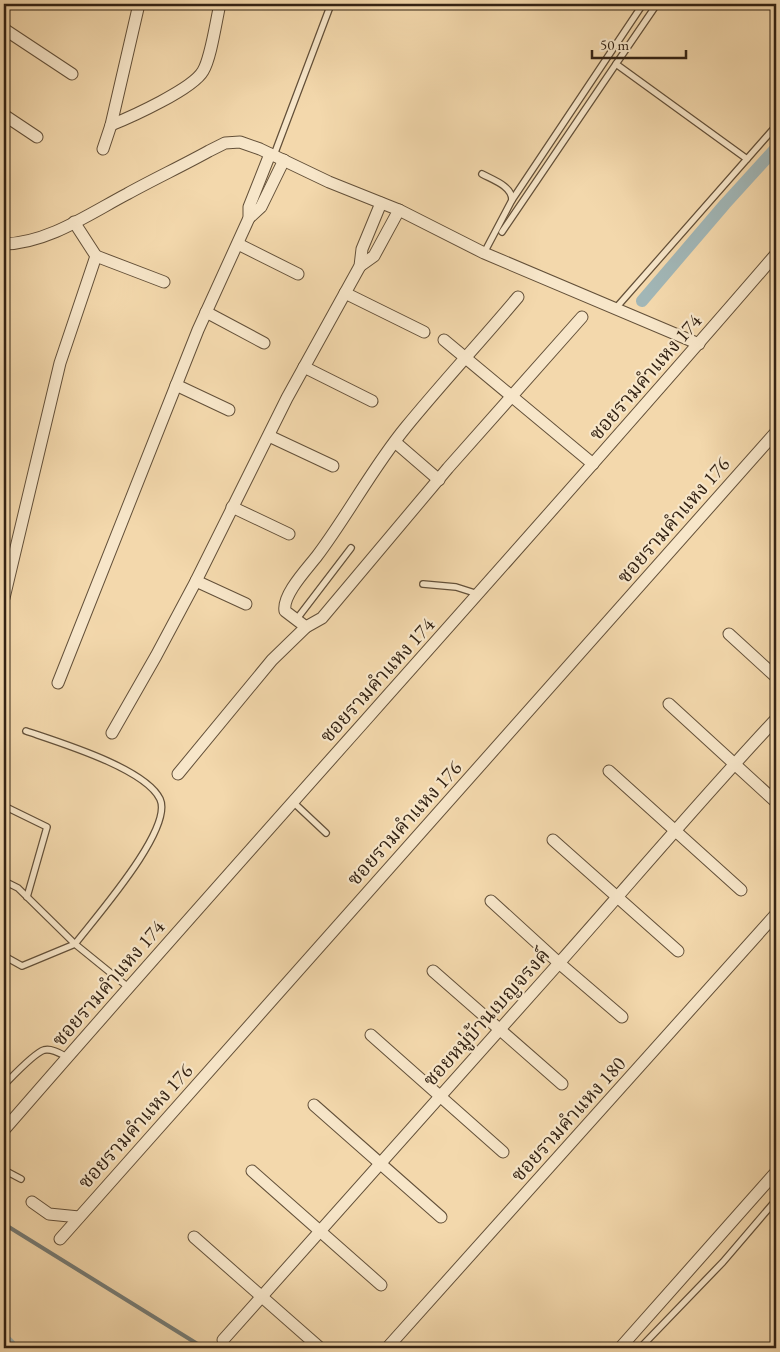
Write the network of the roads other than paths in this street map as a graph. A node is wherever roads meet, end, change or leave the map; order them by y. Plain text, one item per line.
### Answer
1 (139, 4) edge
2 (220, 4) edge
3 (331, 4) edge
4 (643, 4) edge
5 (657, 4) edge
6 (4, 29) edge
7 (616, 64) junction
8 (72, 74) dead end
9 (4, 115) edge
10 (111, 125) junction
11 (776, 126) edge
12 (37, 138) dead end
13 (103, 149) dead end
14 (276, 156) junction
15 (747, 159) junction
16 (482, 174) dead end
17 (512, 200) junction
18 (381, 203) junction
19 (399, 210) junction
20 (74, 222) junction
21 (502, 232) dead end
22 (4, 244) edge
23 (238, 244) junction
24 (484, 253) junction
25 (776, 254) edge
26 (96, 256) junction
27 (360, 266) junction
28 (298, 274) dead end
29 (164, 282) dead end
30 (345, 293) junction
31 (518, 297) dead end
32 (615, 308) junction
33 (206, 312) junction
34 (582, 317) dead end
35 (424, 332) dead end
36 (444, 340) dead end
37 (264, 343) dead end
38 (699, 344) junction
39 (467, 358) junction
40 (304, 367) junction
41 (176, 385) junction
42 (512, 396) junction
43 (372, 401) dead end
44 (229, 410) dead end
45 (776, 432) edge
46 (269, 436) junction
47 (395, 442) junction
48 (593, 464) junction
49 (333, 466) dead end
50 (439, 480) junction
51 (232, 507) junction
52 (289, 534) dead end
53 (351, 548) dead end
54 (196, 581) junction
55 (423, 584) dead end
56 (479, 594) junction
57 (4, 598) edge
58 (246, 604) dead end
59 (296, 620) junction
60 (306, 627) junction
61 (728, 634) dead end
62 (776, 676) edge
63 (58, 683) dead end
64 (669, 704) dead end
65 (776, 719) edge
66 (26, 731) dead end
67 (112, 733) dead end
68 (734, 764) junction
69 (609, 771) dead end
70 (178, 774) dead end
71 (293, 802) junction
72 (776, 802) edge
73 (4, 806) edge
74 (676, 831) junction
75 (326, 833) dead end
76 (553, 840) dead end
77 (4, 880) edge
78 (741, 890) dead end
79 (28, 897) junction
80 (617, 897) junction
81 (491, 901) dead end
82 (776, 914) edge
83 (75, 944) junction
84 (678, 951) dead end
85 (4, 956) edge
86 (559, 963) junction
87 (433, 971) dead end
88 (128, 987) junction
89 (622, 1017) dead end
90 (499, 1029) junction
91 (371, 1035) dead end
92 (67, 1057) junction
93 (562, 1084) dead end
94 (4, 1085) edge
95 (440, 1096) junction
96 (314, 1105) dead end
97 (4, 1130) edge
98 (503, 1152) dead end
99 (380, 1162) junction
100 (4, 1170) edge
101 (252, 1171) dead end
102 (776, 1172) edge
103 (21, 1179) dead end
104 (776, 1200) edge
105 (32, 1202) dead end
106 (441, 1216) dead end
107 (79, 1217) junction
108 (319, 1230) junction
109 (194, 1237) dead end
110 (60, 1239) dead end
111 (381, 1285) dead end
112 (262, 1296) junction
113 (224, 1340) dead end
114 (320, 1348) edge
115 (387, 1348) edge
116 (620, 1348) edge
117 (640, 1348) edge

1 - 10 street
2 - 10 street
3 - 14 lane
4 - 17 lane
5 - 7 lane
6 - 8 street
7 - 15 lane
7 - 21 lane
9 - 12 street
10 - 13 street
11 - 15 lane
14 - 18 street
14 - 20 street
14 - 23 street
15 - 32 lane
16 - 17 lane
17 - 24 lane
18 - 19 street
18 - 27 street
19 - 24 street
19 - 27 street
20 - 22 street
20 - 26 street
23 - 28 street
23 - 33 street
24 - 32 street
25 - 38 street, ซอยรามคำแหง 174
26 - 29 street
26 - 57 street
27 - 30 street
30 - 35 street
30 - 40 street
31 - 39 street
32 - 38 street
33 - 37 street
33 - 41 street
34 - 42 street
36 - 39 street
38 - 48 street, ซอยรามคำแหง 174
39 - 42 street
39 - 47 street
40 - 43 street
40 - 46 street
41 - 44 street
41 - 63 street
42 - 48 street
42 - 50 street
45 - 107 street, ซอยรามคำแหง 176
46 - 49 street
46 - 51 street
47 - 50 street
47 - 59 street
48 - 56 street, ซอยรามคำแหง 174
50 - 60 street
51 - 52 street
51 - 54 street
53 - 59 lane
54 - 58 street
54 - 67 street
55 - 56 lane
56 - 71 street, ซอยรามคำแหง 174
59 - 60 street
60 - 70 street
61 - 62 street
64 - 68 street
65 - 68 street, ซอยหมู่บ้านเบญจรงค์
66 - 83 lane
68 - 72 street
68 - 74 street, ซอยหมู่บ้านเบญจรงค์
69 - 74 street
71 - 75 lane
71 - 88 street, ซอยรามคำแหง 174
73 - 79 lane
74 - 78 street
74 - 80 street, ซอยหมู่บ้านเบญจรงค์
76 - 80 street
77 - 79 lane
79 - 83 lane
80 - 84 street
80 - 86 street, ซอยหมู่บ้านเบญจรงค์
81 - 86 street
82 - 115 street, ซอยรามคำแหง 180
83 - 85 lane
83 - 88 lane
86 - 89 street
86 - 90 street, ซอยหมู่บ้านเบญจรงค์
87 - 90 street
88 - 92 street, ซอยรามคำแหง 174
90 - 93 street
90 - 95 street, ซอยหมู่บ้านเบญจรงค์
91 - 95 street
92 - 94 lane
92 - 97 street, ซอยรามคำแหง 174
95 - 98 street
95 - 99 street, ซอยหมู่บ้านเบญจรงค์
96 - 99 street
99 - 106 street
99 - 108 street, ซอยหมู่บ้านเบญจรงค์
100 - 103 lane
101 - 108 street
102 - 116 street
104 - 117 lane
105 - 107 street
107 - 110 street, ซอยรามคำแหง 176
108 - 111 street
108 - 112 street, ซอยหมู่บ้านเบญจรงค์
109 - 112 street
112 - 113 street, ซอยหมู่บ้านเบญจรงค์
112 - 114 street

